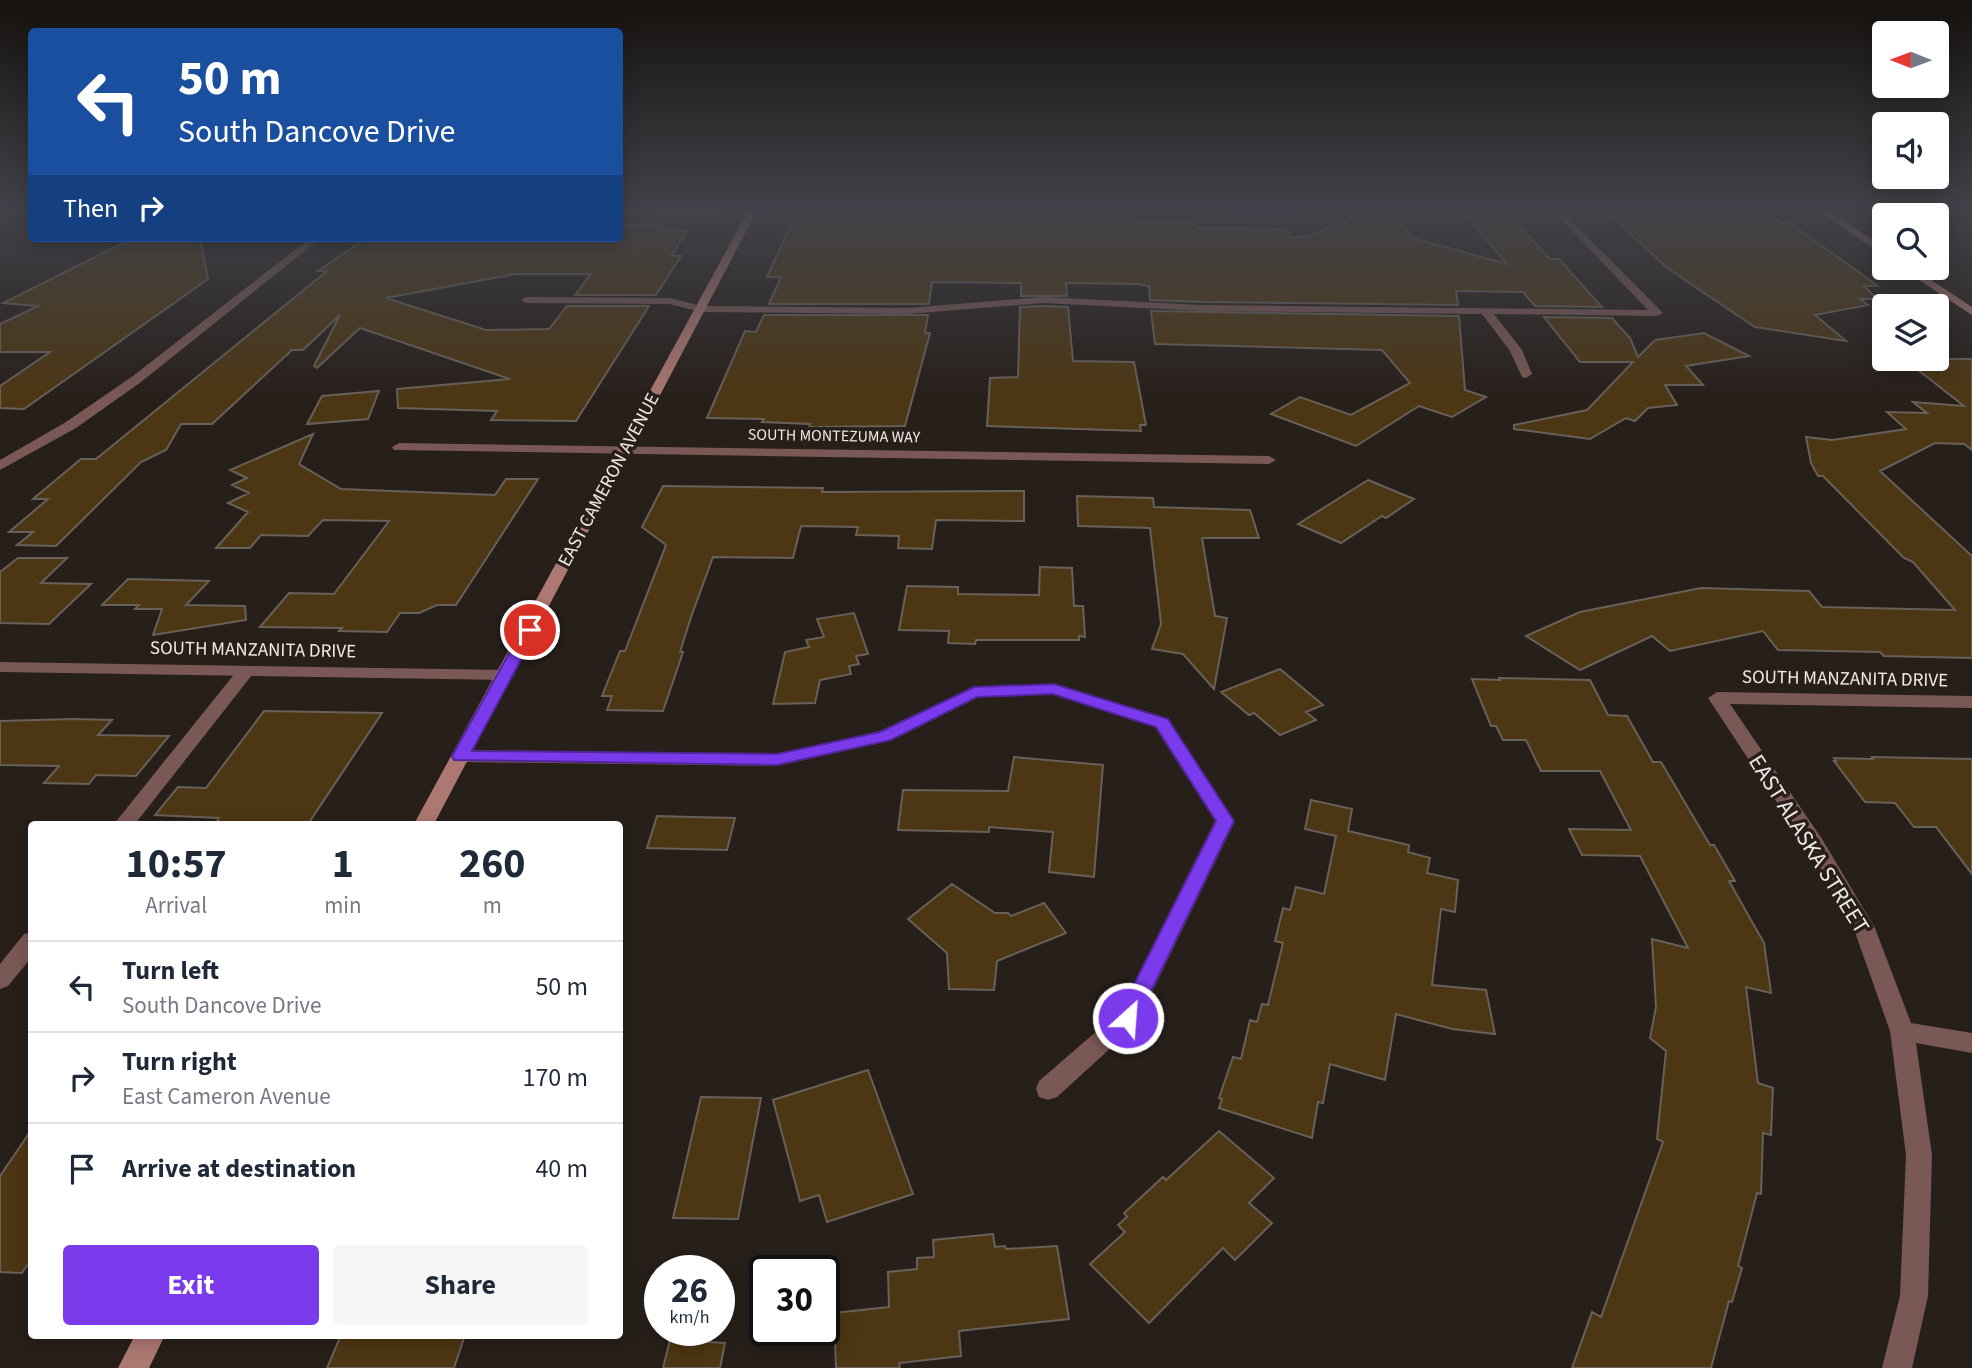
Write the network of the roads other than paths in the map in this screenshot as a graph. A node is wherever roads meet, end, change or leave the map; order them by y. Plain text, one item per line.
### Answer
1 (272, 273) edge
2 (720, 273) edge
3 (1618, 273) edge
4 (1924, 280) edge
5 (526, 300) dead end
6 (701, 309) junction
7 (1485, 311) junction
8 (1972, 312) edge
9 (1526, 374) dead end
10 (398, 447) dead end
11 (625, 450) junction
12 (1269, 460) dead end
13 (0, 466) edge
14 (0, 667) edge
15 (246, 671) junction
16 (506, 675) junction
17 (1717, 698) joint
18 (1972, 702) edge
19 (460, 756) junction
20 (126, 821) edge
21 (426, 821) edge
22 (28, 945) edge
23 (0, 980) edge
24 (1902, 1031) junction
25 (1972, 1043) edge
26 (1048, 1089) dead end
27 (149, 1339) edge
28 (134, 1368) edge
29 (1897, 1368) edge

1 - 13 street
2 - 6 main road, EAST CAMERON AVENUE
3 - 7 street
4 - 8 main road
5 - 6 street
6 - 7 street
6 - 11 main road, EAST CAMERON AVENUE
7 - 9 street
10 - 11 street, SOUTH MONTEZUMA WAY
11 - 12 street, SOUTH MONTEZUMA WAY
11 - 16 main road, EAST CAMERON AVENUE
14 - 15 street, SOUTH MANZANITA DRIVE
15 - 16 street, SOUTH MANZANITA DRIVE
15 - 20 street
16 - 19 main road, EAST CAMERON AVENUE
17 - 18 street, SOUTH MANZANITA DRIVE
17 - 24 street, EAST ALASKA STREET
19 - 21 main road, EAST CAMERON AVENUE
19 - 26 street
22 - 23 street
24 - 25 street
24 - 29 street, EAST ALASKA STREET
27 - 28 main road

